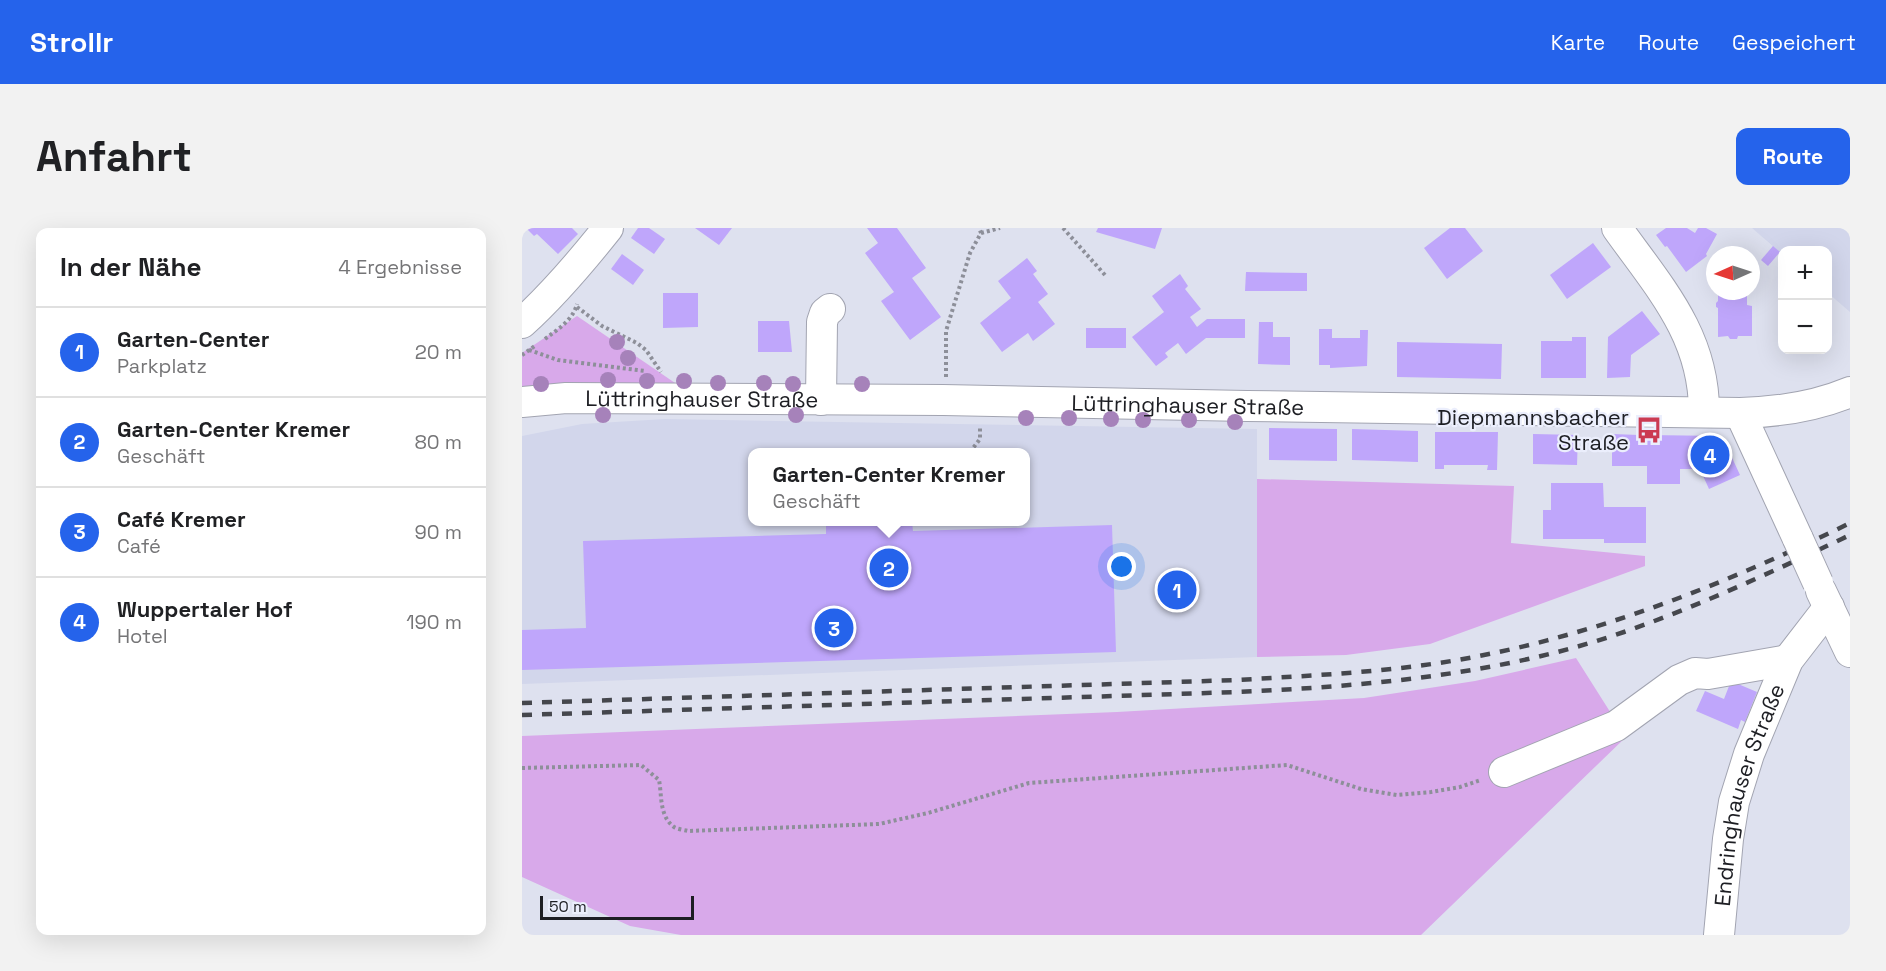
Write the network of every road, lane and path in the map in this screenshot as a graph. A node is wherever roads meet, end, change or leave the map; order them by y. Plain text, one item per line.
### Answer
1 (608, 228) edge
2 (1000, 228) edge
3 (1063, 228) edge
4 (1617, 228) edge
5 (980, 231) edge
6 (1105, 275) dead end
7 (576, 307) dead end
8 (830, 309) dead end
9 (526, 336) edge
10 (946, 365) dead end
11 (1850, 392) edge
12 (821, 400) junction
13 (522, 402) edge
14 (1704, 411) junction
15 (1740, 413) junction
16 (980, 422) dead end
17 (974, 448) edge
18 (1825, 598) junction
19 (1850, 652) edge
20 (1788, 660) junction
21 (522, 768) edge
22 (1504, 772) joint
23 (1719, 935) edge

1 - 9 street
2 - 5 path
3 - 6 path
4 - 14 street
5 - 10 path
7 - 9 path
8 - 12 street
11 - 15 street, Lüttringhauser Straße
12 - 13 street, Lüttringhauser Straße
12 - 14 street, Lüttringhauser Straße
14 - 15 street, Lüttringhauser Straße
15 - 18 street, bridge
16 - 17 path
18 - 19 street
18 - 20 street, Endringhauser Straße
20 - 22 street, Endringhauser Straße
20 - 23 street, Endringhauser Straße
21 - 22 path

